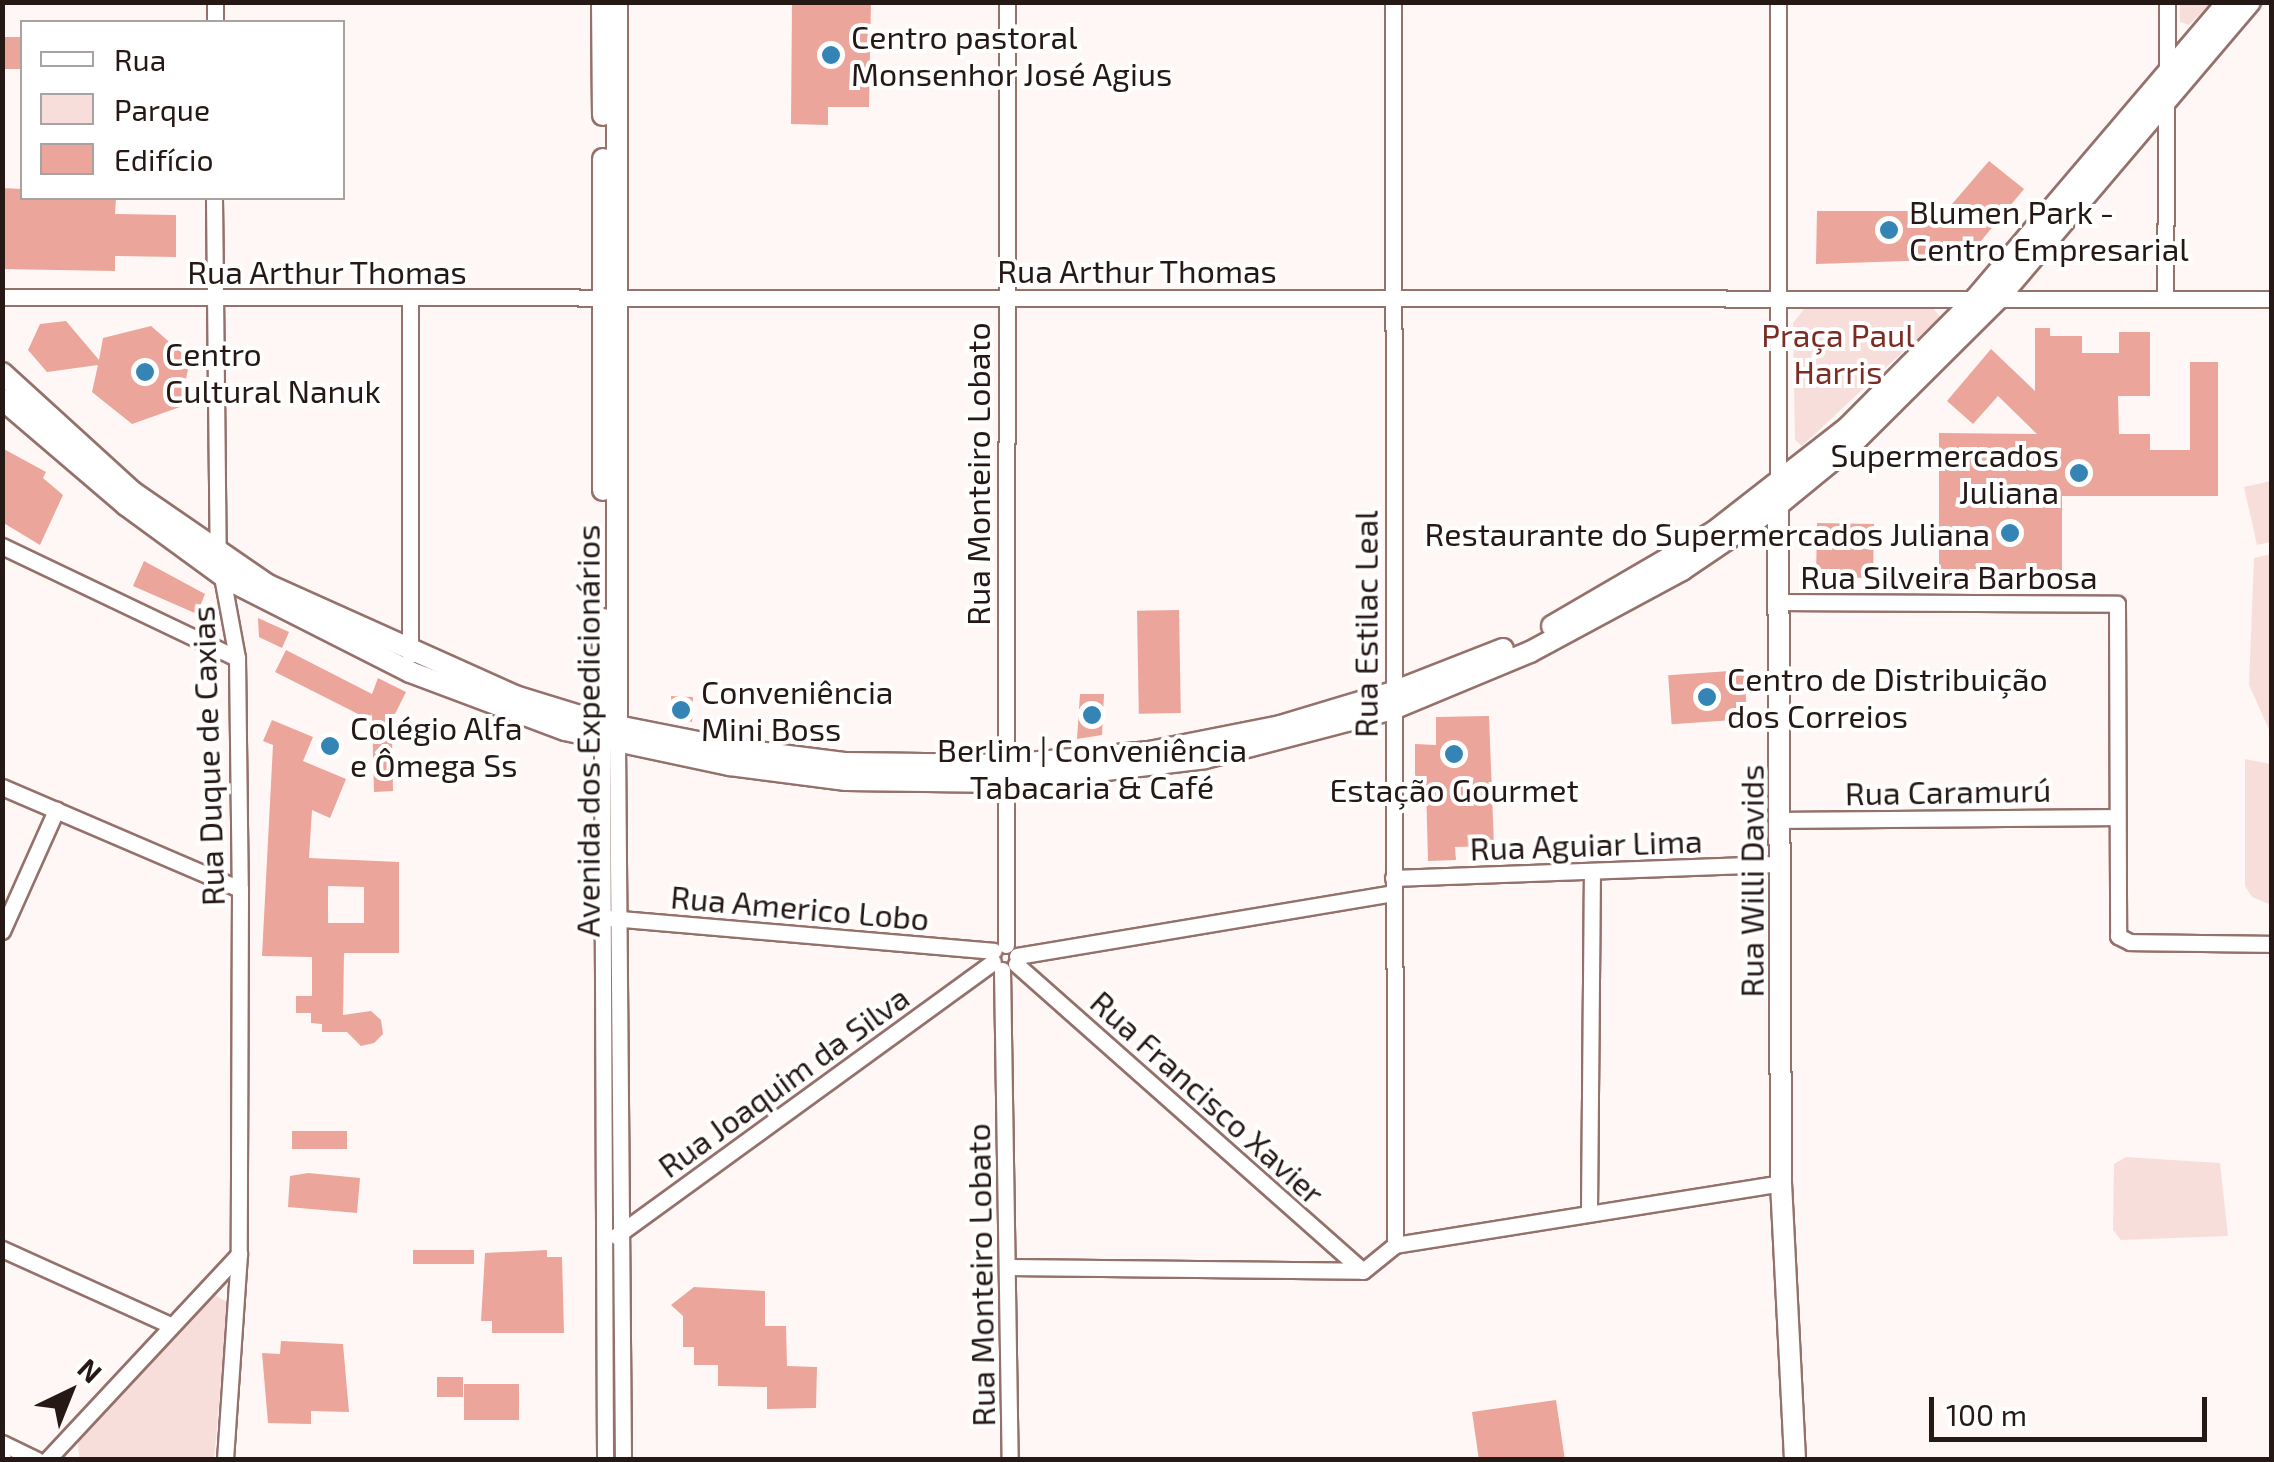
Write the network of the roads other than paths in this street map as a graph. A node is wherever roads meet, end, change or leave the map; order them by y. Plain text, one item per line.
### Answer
1 (602, 2) edge
2 (618, 2) edge
3 (1007, 2) edge
4 (1393, 2) edge
5 (1778, 2) edge
6 (2167, 2) edge
7 (2228, 2) edge
8 (2250, 2) edge
9 (2219, 28) junction
10 (2168, 75) junction
11 (2168, 100) junction
12 (610, 132) junction
13 (214, 200) edge
14 (2057, 216) junction
15 (2, 297) edge
16 (611, 297) junction
17 (1004, 297) junction
18 (1779, 297) junction
19 (1393, 298) junction
20 (410, 299) junction
21 (1998, 299) junction
22 (2165, 299) junction
23 (2272, 299) edge
24 (214, 300) junction
25 (1975, 300) junction
26 (2, 373) edge
27 (1889, 397) junction
28 (2, 399) edge
29 (96, 472) junction
30 (1778, 496) junction
31 (2, 546) edge
32 (218, 556) junction
33 (227, 579) junction
34 (1780, 602) junction
35 (237, 658) junction
36 (410, 663) junction
37 (1393, 701) junction
38 (609, 733) junction
39 (1005, 773) junction
40 (2, 788) edge
41 (56, 810) junction
42 (2115, 817) junction
43 (1780, 820) junction
44 (1781, 864) junction
45 (1592, 871) junction
46 (1393, 886) junction
47 (240, 888) junction
48 (608, 918) junction
49 (2, 931) edge
50 (2272, 944) edge
51 (1005, 958) junction
52 (1781, 1183) junction
53 (1589, 1211) junction
54 (620, 1234) junction
55 (605, 1244) junction
56 (1394, 1245) junction
57 (2, 1249) edge
58 (239, 1254) junction
59 (1007, 1267) junction
60 (1363, 1271) junction
61 (170, 1325) junction
62 (604, 1406) junction
63 (622, 1406) junction
64 (2, 1444) edge
65 (37, 1460) edge
66 (47, 1460) edge
67 (224, 1460) edge
68 (605, 1460) edge
69 (622, 1460) edge
70 (1010, 1460) edge
71 (1795, 1460) edge

1 - 12 main road, Avenida dos Expedicionários
2 - 12 main road, Avenida dos Expedicionários
3 - 17 street, Rua Monteiro Lobato
4 - 19 street, Rua Estilac Leal
5 - 18 street, Rua Willi Davids
6 - 10 street
7 - 9 main road
8 - 9 main road
9 - 10 main road
9 - 11 main road
10 - 11 street
10 - 14 main road
11 - 14 main road
11 - 22 street
12 - 16 main road, Avenida dos Expedicionários
13 - 24 street, Rua Duque de Caxias
14 - 21 main road
14 - 25 main road
15 - 24 street, Rua Arthur Thomas
16 - 17 street, Rua Arthur Thomas
16 - 20 street, Rua Arthur Thomas
16 - 38 main road, Avenida dos Expedicionários
17 - 19 street, Rua Arthur Thomas
17 - 39 street, Rua Monteiro Lobato
18 - 19 street, Rua Arthur Thomas
18 - 25 street, Rua Arthur Thomas
18 - 30 street, Rua Willi Davids
19 - 37 street, Rua Estilac Leal
20 - 24 street, Rua Arthur Thomas
20 - 36 street
21 - 22 street, Rua Arthur Thomas
21 - 25 street, Rua Arthur Thomas
21 - 27 main road
22 - 23 street, Rua Arthur Thomas
24 - 32 street, Rua Duque de Caxias
25 - 27 main road
26 - 29 main road
27 - 30 main road
28 - 29 main road
29 - 32 main road
29 - 33 main road
30 - 34 main road, Rua Willi Davids
30 - 37 main road
31 - 35 street
32 - 33 street, Rua Duque de Caxias
32 - 36 main road
33 - 35 street, Rua Duque de Caxias
33 - 36 main road
34 - 42 street, Rua Silveira Barbosa
34 - 43 main road, Rua Willi Davids
35 - 47 street, Rua Duque de Caxias
36 - 38 main road
37 - 39 main road
37 - 46 street, Rua Estilac Leal
38 - 39 main road
38 - 48 street, Avenida dos Expedicionários
39 - 51 street, Rua Monteiro Lobato
40 - 41 street
41 - 47 street
41 - 49 street
42 - 43 street, Rua Caramurú
42 - 50 street
43 - 44 main road, Rua Willi Davids
44 - 45 street, Rua Aguiar Lima
44 - 52 main road, Rua Willi Davids
45 - 46 street, Rua Aguiar Lima
45 - 53 street
46 - 51 street, Rua Aguiar Lima
46 - 56 street, Rua Estilac Leal
47 - 58 street, Rua Duque de Caxias
48 - 51 street, Rua Americo Lobo
48 - 54 street, Avenida dos Expedicionários
48 - 55 street, Avenida dos Expedicionários
51 - 54 street, Rua Joaquim da Silva
51 - 59 street, Rua Monteiro Lobato
51 - 60 street, Rua Francisco Xavier
52 - 53 street
52 - 71 main road, Rua Willi Davids
53 - 56 street
54 - 55 street, Rua Joaquim da Silva
54 - 63 street, Avenida dos Expedicionários
55 - 62 street, Avenida dos Expedicionários
56 - 60 street
57 - 61 street
58 - 61 street
58 - 67 street, Rua Duque de Caxias
59 - 60 street
59 - 70 street, Rua Monteiro Lobato
61 - 66 street
62 - 63 street
62 - 68 street, Avenida dos Expedicionários
63 - 69 street, Avenida dos Expedicionários
64 - 65 street

